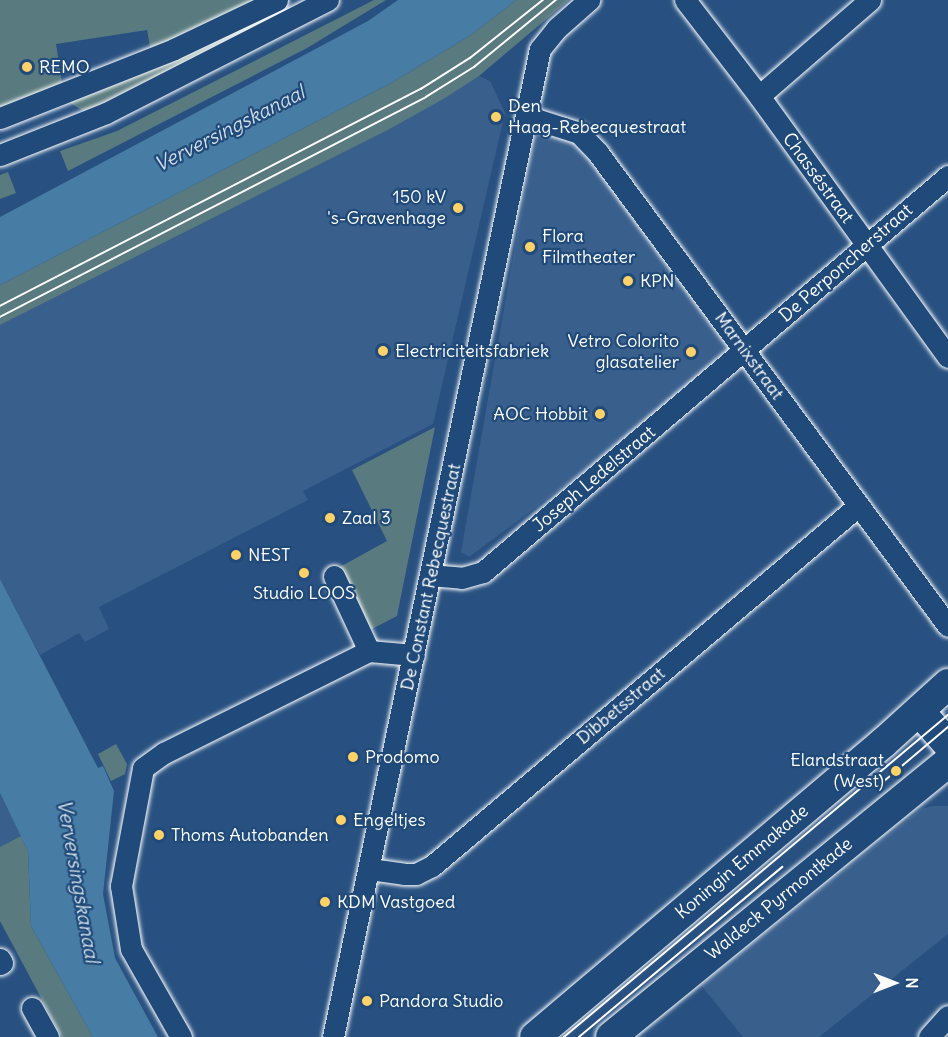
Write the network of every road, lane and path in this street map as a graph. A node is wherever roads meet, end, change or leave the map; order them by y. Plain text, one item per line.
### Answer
1 (277, 0) edge
2 (328, 0) edge
3 (589, 0) edge
4 (685, 0) edge
5 (870, 0) edge
6 (759, 96) junction
7 (526, 116) junction
8 (0, 118) edge
9 (0, 155) edge
10 (948, 176) edge
11 (866, 245) junction
12 (745, 351) junction
13 (948, 357) edge
14 (858, 506) junction
15 (430, 575) junction
16 (334, 576) dead end
17 (948, 626) edge
18 (369, 651) junction
19 (414, 655) junction
20 (948, 684) edge
21 (919, 711) junction
22 (948, 744) edge
23 (948, 762) edge
24 (370, 869) junction
25 (32, 1008) dead end
26 (948, 1016) edge
27 (48, 1037) edge
28 (181, 1037) edge
29 (333, 1037) edge
30 (535, 1037) edge
31 (611, 1037) edge
32 (929, 1037) edge

1 - 8 street
2 - 9 street
3 - 7 street, De Constant Rebecquestraat
4 - 6 street, Chasséstraat
5 - 6 street
6 - 11 street, Chasséstraat
7 - 12 street, Marnixstraat
7 - 15 street, De Constant Rebecquestraat
10 - 11 street, De Perponcherstraat
11 - 12 street, De Perponcherstraat
11 - 13 street, Chasséstraat
12 - 14 street, Marnixstraat
12 - 15 street, Joseph Ledelstraat
14 - 17 street, Marnixstraat
14 - 24 street, Dibbetsstraat
15 - 19 street, De Constant Rebecquestraat
16 - 18 street
18 - 19 street
18 - 28 street
19 - 24 street, De Constant Rebecquestraat
20 - 21 main road, Koningin Emmakade
21 - 22 main road
21 - 30 main road, Koningin Emmakade
23 - 31 main road, Waldeck Pyrmontkade
24 - 29 street, De Constant Rebecquestraat
25 - 27 street
26 - 32 street

